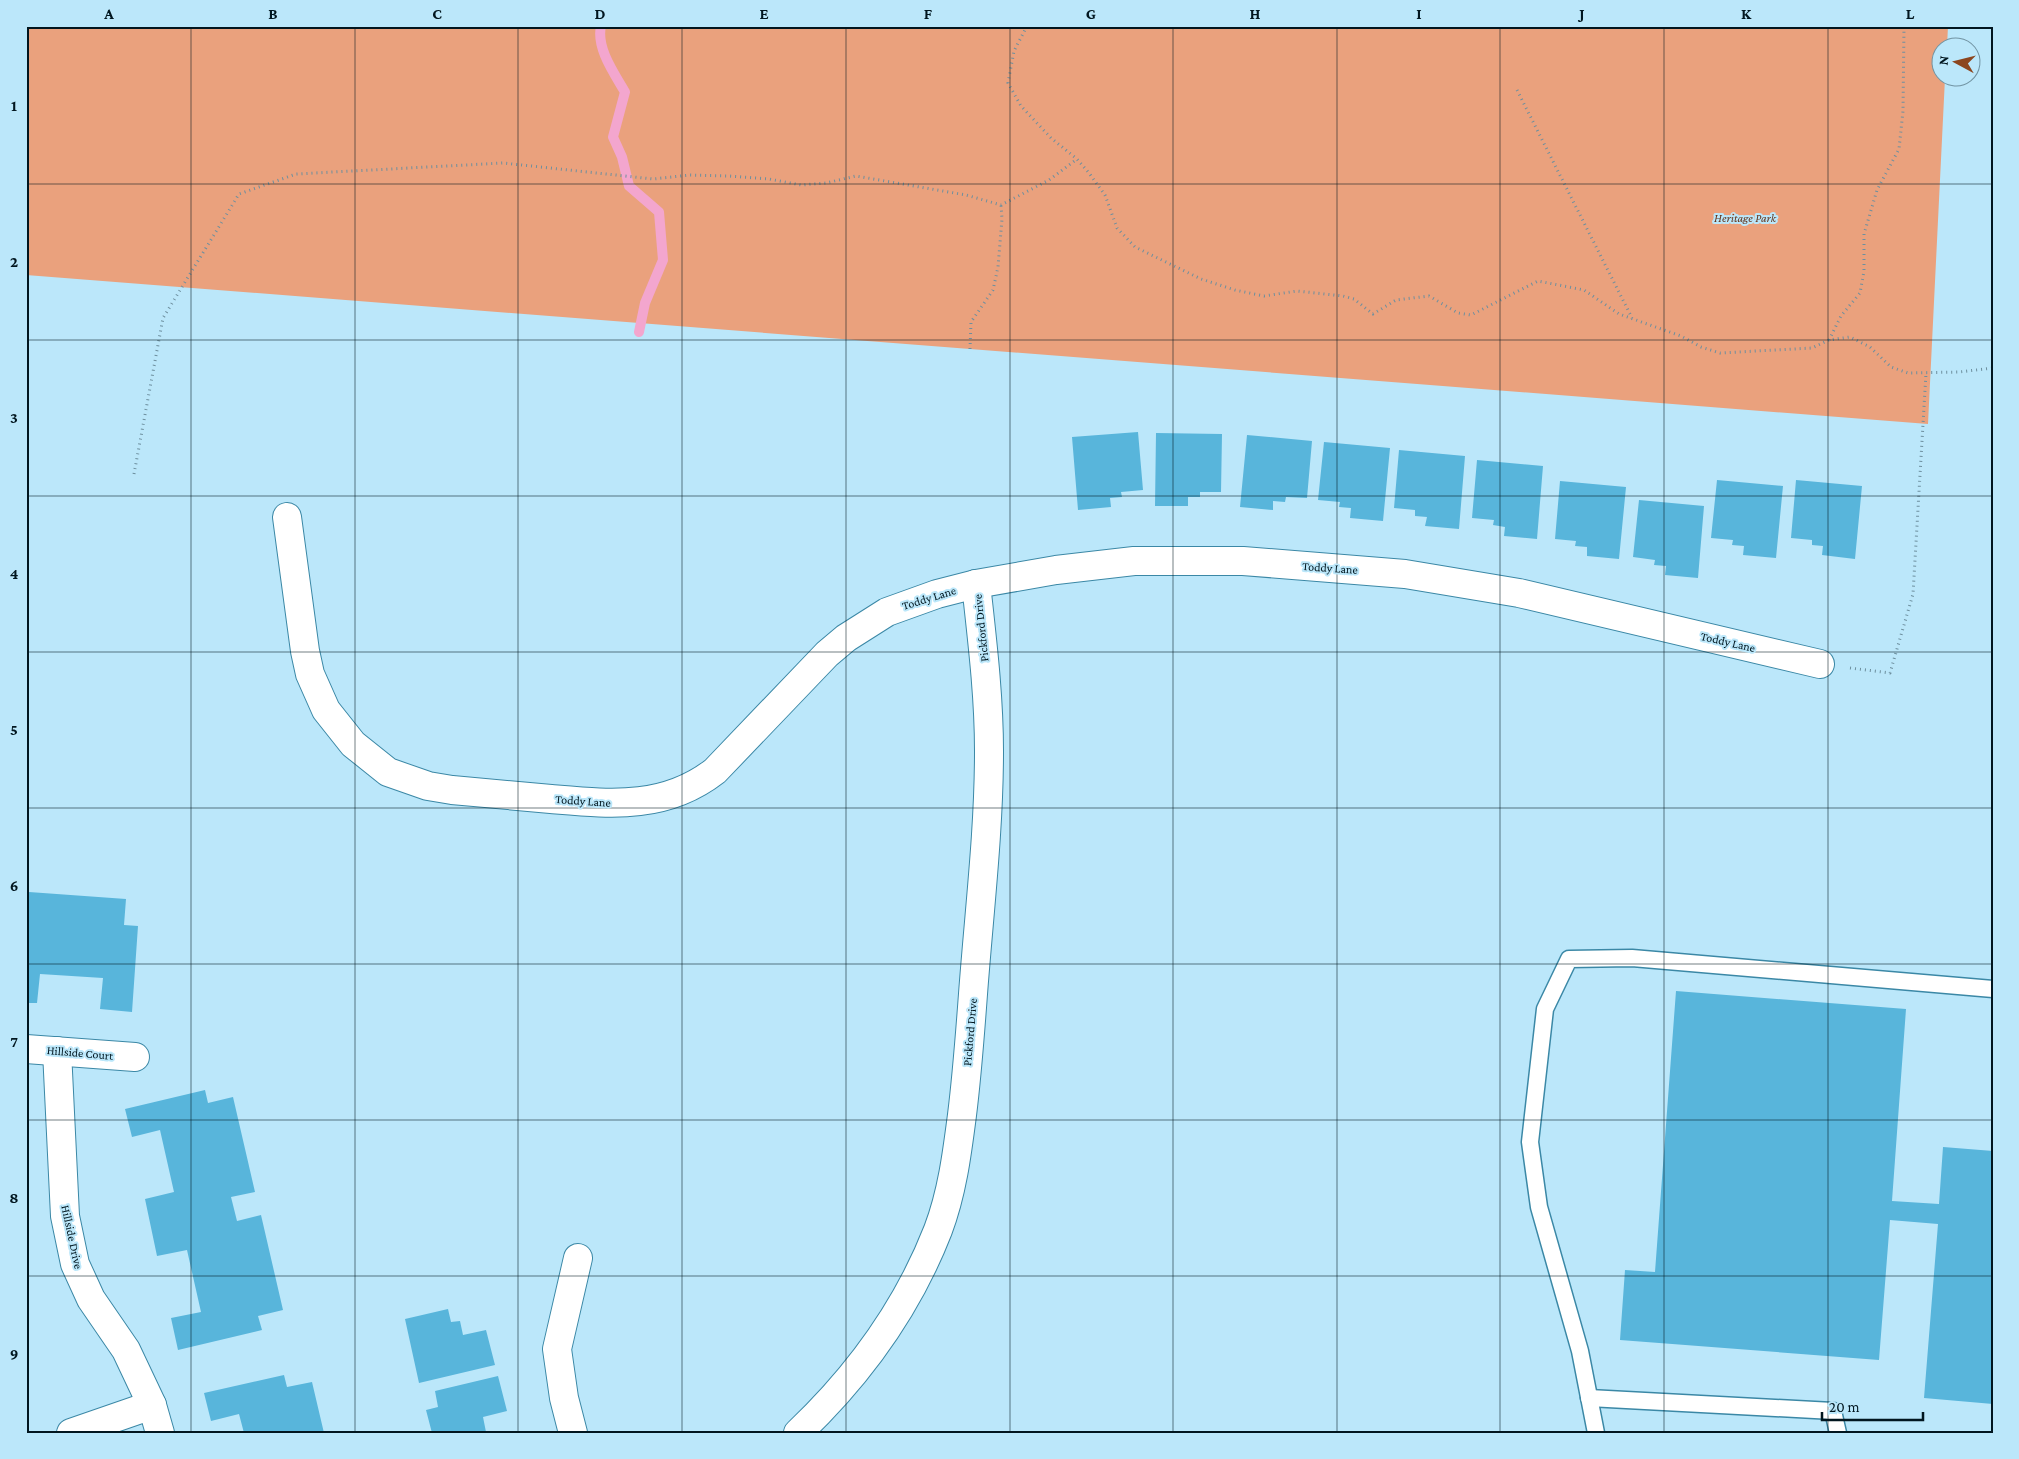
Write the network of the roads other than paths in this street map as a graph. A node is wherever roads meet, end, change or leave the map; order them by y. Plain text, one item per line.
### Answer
1 (287, 517) dead end
2 (976, 584) junction
3 (1820, 664) road end
4 (1993, 989) edge
5 (26, 1049) edge
6 (57, 1051) junction
7 (135, 1057) dead end
8 (578, 1258) dead end
9 (1589, 1398) junction
10 (152, 1405) junction
11 (71, 1433) edge
12 (160, 1433) edge
13 (572, 1433) edge
14 (798, 1433) edge
15 (1596, 1433) edge
16 (1838, 1433) edge

1 - 2 street, Toddy Lane
2 - 3 street, Toddy Lane
2 - 14 street, Pickford Drive
4 - 9 lane
5 - 6 street, Hillside Court
6 - 7 street, Hillside Court
6 - 10 street, Hillside Drive
8 - 13 street
9 - 15 lane
9 - 16 lane
10 - 11 street
10 - 12 street, Hillside Drive

